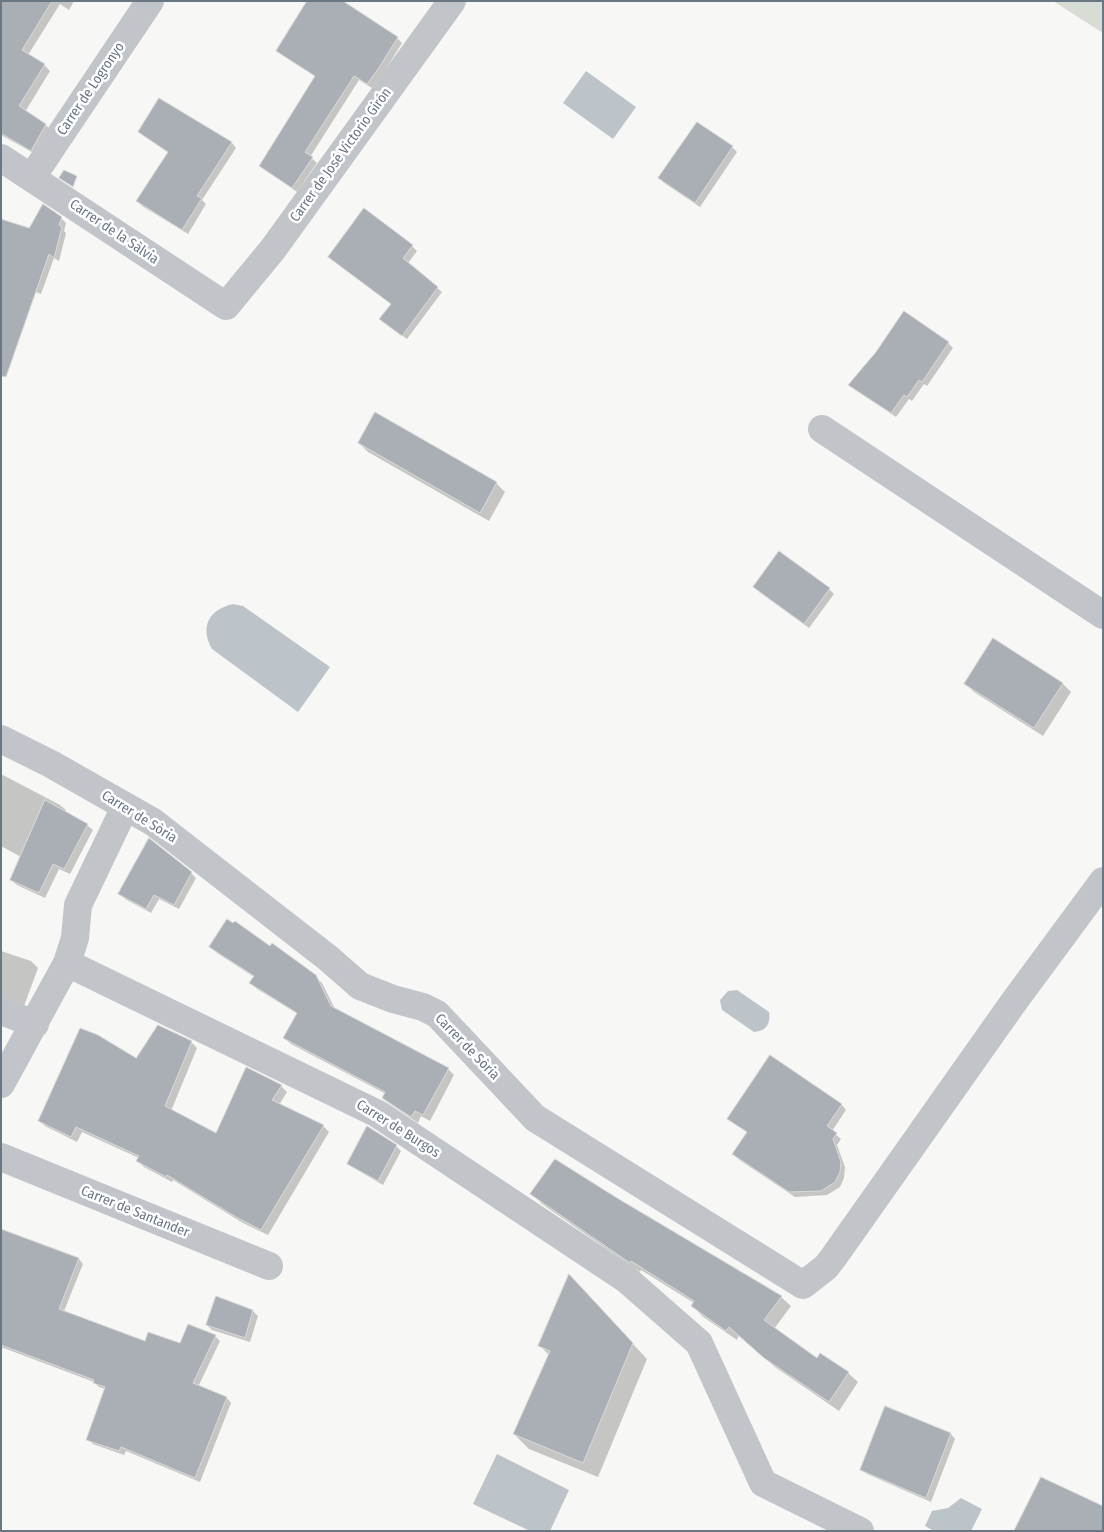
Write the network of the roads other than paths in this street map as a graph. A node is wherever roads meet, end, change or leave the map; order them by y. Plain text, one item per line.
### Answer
1 (150, 1) edge
2 (452, 1) edge
3 (1, 158) edge
4 (32, 177) junction
5 (226, 306) joint
6 (822, 429) dead end
7 (1103, 615) edge
8 (1, 739) edge
9 (125, 807) junction
10 (1103, 881) edge
11 (67, 962) junction
12 (1, 1011) edge
13 (35, 1024) junction
14 (1, 1084) edge
15 (1, 1157) edge
16 (269, 1266) dead end
17 (860, 1531) edge

1 - 4 street, Carrer de Logronyo
2 - 5 street, Carrer de José Victorio Girón
3 - 4 street, Carrer de la Sàlvia
4 - 5 street, Carrer de la Sàlvia
6 - 7 street
8 - 9 street, Carrer de Sòria
9 - 10 street, Carrer de Sòria
9 - 11 street
11 - 13 street
11 - 17 street, Carrer de Burgos
12 - 13 street
13 - 14 street
15 - 16 street, Carrer de Santander

